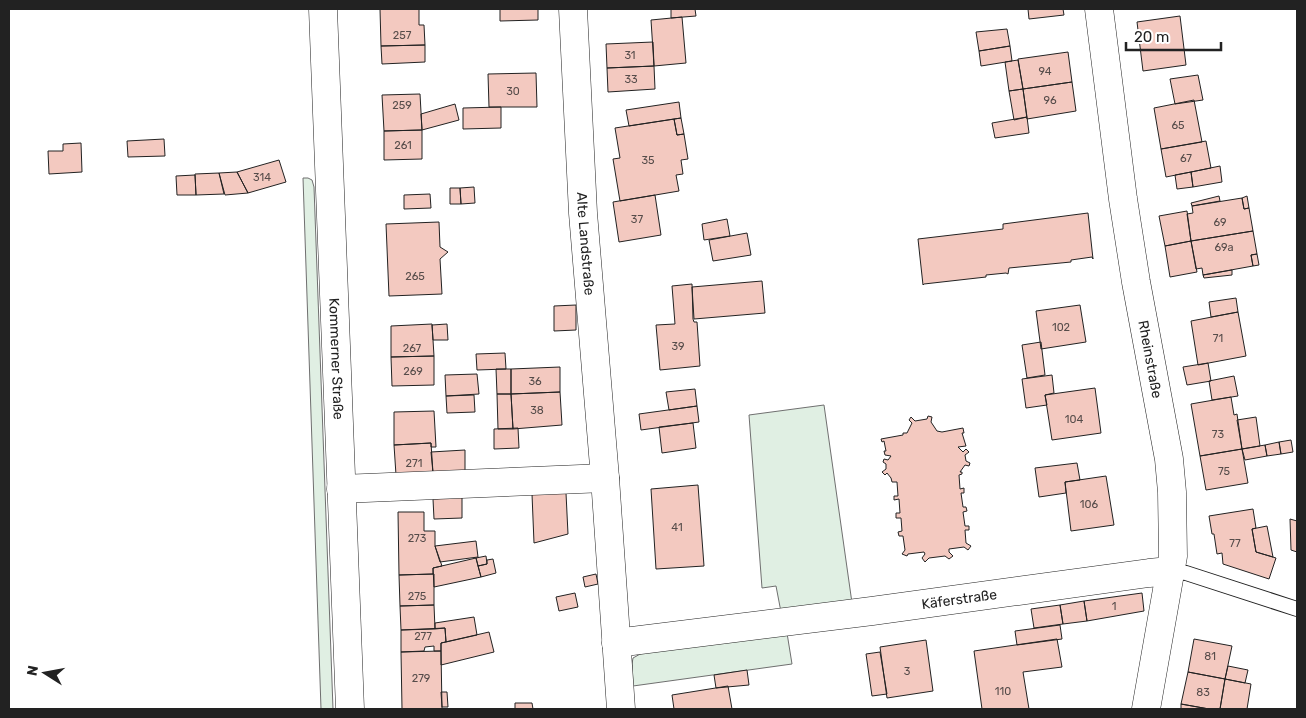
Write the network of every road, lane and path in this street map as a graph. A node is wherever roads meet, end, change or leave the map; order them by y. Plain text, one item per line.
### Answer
1 (323, 9) edge
2 (573, 9) edge
3 (1099, 9) edge
4 (605, 478) junction
5 (341, 489) junction
6 (1170, 571) junction
7 (1297, 609) edge
8 (616, 643) junction
9 (350, 709) edge
10 (621, 709) edge
11 (1146, 709) edge

1 - 5 street, Kommerner Straße
2 - 4 street, Alte Landstraße
3 - 6 street, Rheinstraße
4 - 5 street
4 - 8 street, Alte Landstraße
5 - 9 street, Kommerner Straße
6 - 7 lane, Käferstraße
6 - 8 street, Käferstraße
6 - 11 street, Rheinstraße
8 - 10 street, Alte Landstraße

